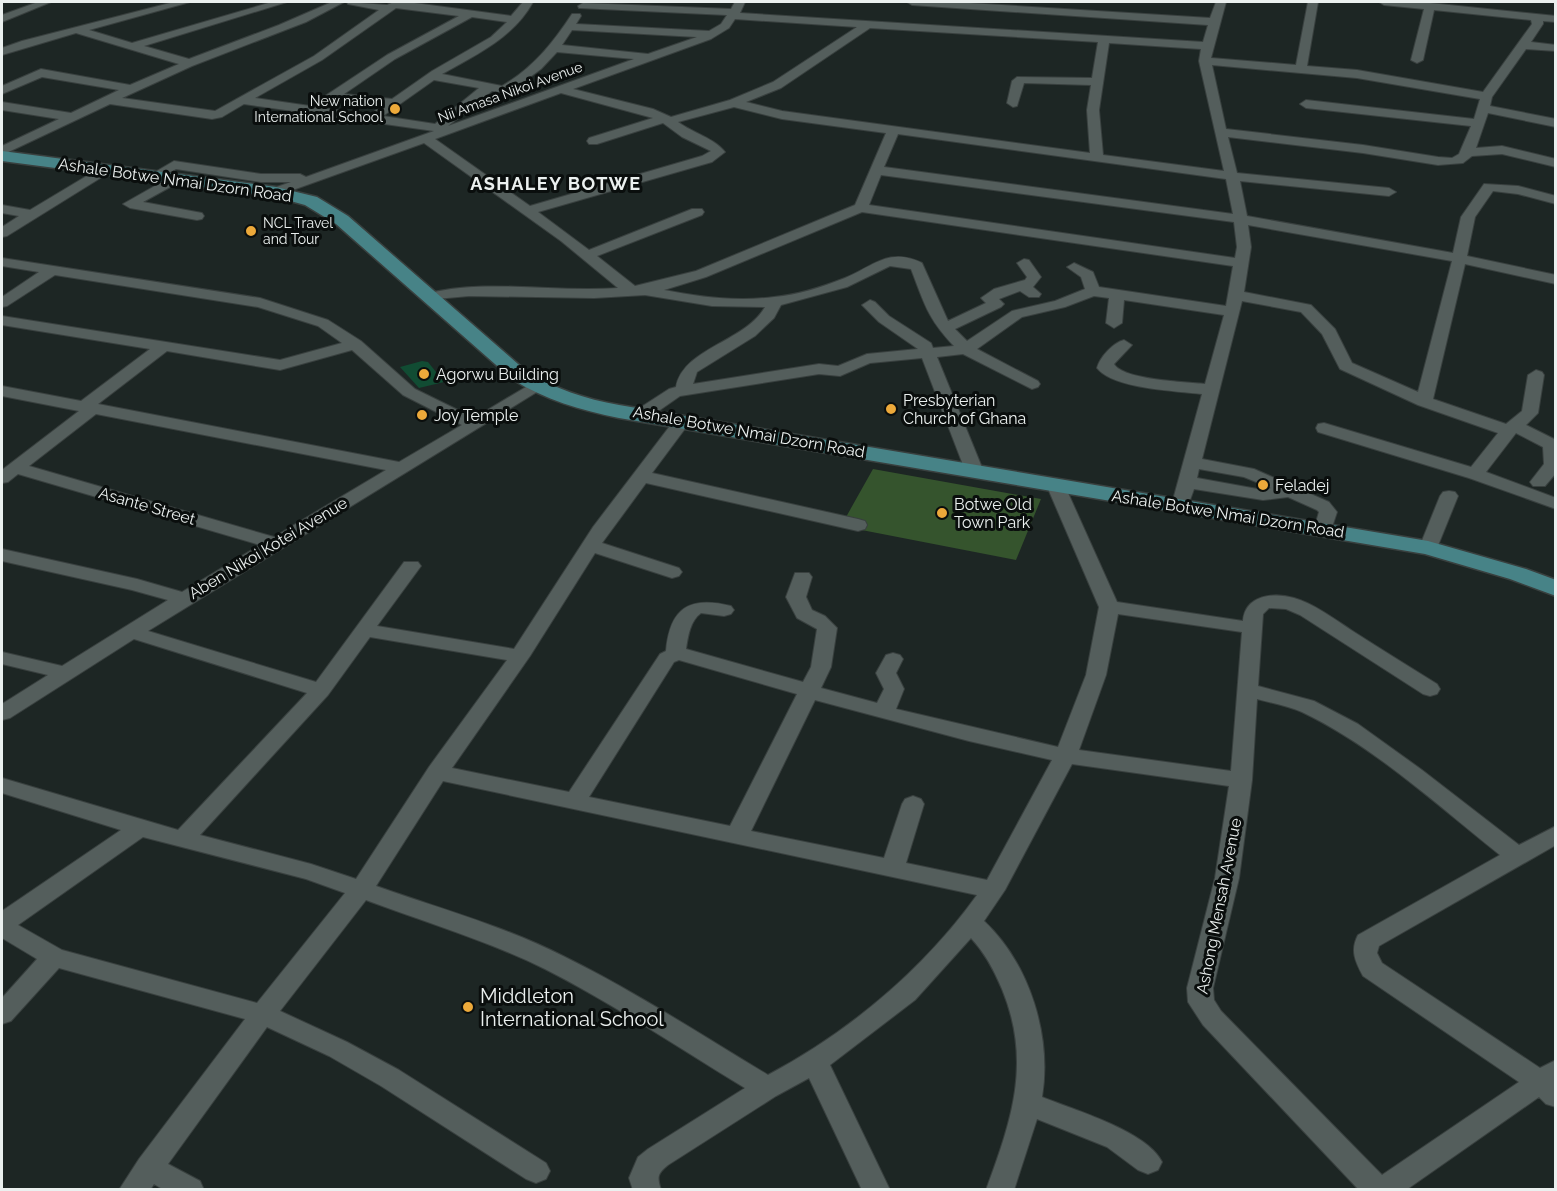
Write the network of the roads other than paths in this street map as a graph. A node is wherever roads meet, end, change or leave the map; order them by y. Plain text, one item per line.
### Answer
1 (46, 2) edge
2 (185, 2) edge
3 (282, 2) edge
4 (339, 2) edge
5 (352, 2) edge
6 (528, 2) edge
7 (912, 2) edge
8 (1134, 2) edge
9 (1221, 2) edge
10 (1313, 2) edge
11 (1384, 2) edge
12 (585, 4) edge
13 (395, 5) edge
14 (1430, 6) junction
15 (736, 10) edge
16 (470, 14) junction
17 (1124, 16) junction
18 (1536, 17) junction
19 (2, 19) edge
20 (513, 19) junction
21 (1556, 19) edge
22 (1215, 22) junction
23 (868, 24) junction
24 (570, 27) junction
25 (76, 30) junction
26 (714, 34) junction
27 (1104, 39) junction
28 (1523, 45) junction
29 (129, 47) junction
30 (555, 48) junction
31 (1556, 48) edge
32 (2, 52) edge
33 (1206, 54) junction
34 (652, 58) junction
35 (1417, 60) dead end
36 (189, 63) junction
37 (1301, 69) junction
38 (432, 76) junction
39 (1098, 82) junction
40 (491, 86) junction
41 (132, 89) junction
42 (505, 89) junction
43 (2, 90) edge
44 (562, 90) junction
45 (333, 96) junction
46 (540, 98) junction
47 (109, 100) junction
48 (240, 100) junction
49 (1485, 102) junction
50 (394, 103) junction
51 (734, 103) junction
52 (1013, 103) dead end
53 (1306, 104) dead end
54 (2, 106) edge
55 (312, 110) junction
56 (72, 117) junction
57 (373, 118) junction
58 (667, 120) junction
59 (1554, 121) edge
60 (1477, 123) junction
61 (444, 129) junction
62 (893, 130) junction
63 (1220, 132) junction
64 (425, 138) junction
65 (593, 141) dead end
66 (1468, 152) junction
67 (2, 153) edge
68 (1097, 157) junction
69 (1556, 163) edge
70 (105, 169) junction
71 (877, 170) junction
72 (167, 176) junction
73 (1232, 176) junction
74 (315, 178) junction
75 (276, 192) junction
76 (1389, 192) dead end
77 (1556, 200) edge
78 (861, 208) junction
79 (2, 209) edge
80 (527, 210) junction
81 (697, 212) dead end
82 (32, 214) junction
83 (197, 216) dead end
84 (1239, 219) junction
85 (2, 233) edge
86 (588, 255) junction
87 (1458, 259) junction
88 (2, 262) edge
89 (1024, 262) dead end
90 (1242, 263) junction
91 (1074, 267) dead end
92 (53, 270) junction
93 (1554, 278) edge
94 (639, 291) junction
95 (1093, 291) junction
96 (1117, 294) junction
97 (1236, 295) junction
98 (430, 297) junction
99 (2, 303) edge
100 (775, 303) junction
101 (996, 304) junction
102 (870, 305) dead end
103 (1233, 312) junction
104 (1017, 314) junction
105 (2, 320) edge
106 (1114, 323) dead end
107 (945, 328) junction
108 (355, 344) junction
109 (1124, 345) dead end
110 (164, 346) junction
111 (966, 349) junction
112 (929, 354) junction
113 (1536, 375) dead end
114 (1032, 384) dead end
115 (537, 387) junction
116 (684, 390) junction
117 (1210, 390) junction
118 (2, 391) edge
119 (1424, 401) junction
120 (88, 408) junction
121 (641, 415) junction
122 (682, 422) junction
123 (473, 424) junction
124 (1324, 428) dead end
125 (1512, 429) junction
126 (1191, 462) junction
127 (401, 468) junction
128 (974, 470) junction
129 (9, 473) edge
130 (1475, 474) junction
131 (640, 476) junction
132 (1186, 482) junction
133 (1539, 482) dead end
134 (1055, 484) junction
135 (1290, 490) junction
136 (1449, 496) dead end
137 (1556, 504) edge
138 (1180, 507) junction
139 (858, 525) dead end
140 (1323, 529) junction
141 (277, 544) junction
142 (591, 546) junction
143 (1428, 548) junction
144 (2, 555) edge
145 (411, 566) dead end
146 (672, 572) dead end
147 (802, 576) dead end
148 (1556, 589) edge
149 (184, 599) junction
150 (1109, 606) junction
151 (724, 610) dead end
152 (1252, 628) junction
153 (363, 630) junction
154 (131, 632) junction
155 (676, 654) junction
156 (520, 656) junction
157 (2, 658) edge
158 (892, 659) dead end
159 (65, 673) junction
160 (1246, 689) junction
161 (1430, 689) dead end
162 (321, 690) junction
163 (809, 691) junction
164 (884, 712) junction
165 (2, 713) edge
166 (1066, 756) junction
167 (437, 772) junction
168 (1241, 780) junction
169 (2, 785) edge
170 (575, 801) junction
171 (913, 804) dead end
172 (140, 828) junction
173 (1556, 834) edge
174 (737, 835) junction
175 (183, 839) junction
176 (1516, 855) junction
177 (892, 869) junction
178 (362, 888) junction
179 (993, 890) junction
180 (970, 923) junction
181 (2, 925) edge
182 (54, 957) junction
183 (2, 1014) edge
184 (263, 1014) junction
185 (815, 1062) junction
186 (1550, 1083) edge
187 (767, 1088) junction
188 (1029, 1104) junction
189 (1148, 1162) dead end
190 (149, 1167) junction
191 (536, 1171) dead end
192 (645, 1184) edge
193 (133, 1190) edge
194 (190, 1190) edge
195 (876, 1190) edge
196 (999, 1190) edge
197 (1381, 1190) edge

1 - 19 street
2 - 25 street
3 - 29 street
4 - 36 street
5 - 13 street
6 - 20 street
7 - 17 street
8 - 17 street
9 - 22 street
10 - 37 street
11 - 14 street
12 - 15 street
12 - 24 street
13 - 16 street
13 - 48 street
14 - 18 street
14 - 35 street
15 - 23 street
15 - 26 street, Nii Amasa Nikoi Avenue
16 - 20 street
16 - 45 street
17 - 22 street
18 - 21 street
18 - 28 street
20 - 38 street
22 - 33 street
23 - 27 street
23 - 51 street
24 - 26 street
24 - 30 street
25 - 29 street
25 - 32 street
26 - 34 street, Nii Amasa Nikoi Avenue
27 - 33 street
27 - 39 street
28 - 31 street
28 - 49 street
29 - 36 street
30 - 34 street
30 - 42 street
33 - 37 street
33 - 63 street
34 - 44 street, Nii Amasa Nikoi Avenue
36 - 41 street
37 - 49 street
38 - 40 street
38 - 50 street
39 - 52 street
39 - 68 street
40 - 42 street
40 - 61 street
41 - 43 street
41 - 47 street
42 - 46 street
44 - 46 street, Nii Amasa Nikoi Avenue
44 - 58 street
45 - 50 street
45 - 55 street
46 - 61 street, Nii Amasa Nikoi Avenue
47 - 48 street
47 - 56 street
48 - 55 street
49 - 59 street
49 - 60 street
50 - 57 street
51 - 58 street
51 - 62 street
53 - 60 street
54 - 56 street
55 - 57 street
56 - 67 street
57 - 61 street
58 - 65 street
58 - 80 street
60 - 66 street
61 - 64 street, Nii Amasa Nikoi Avenue
62 - 68 street
62 - 71 street
63 - 66 street
63 - 73 street
64 - 74 street, Nii Amasa Nikoi Avenue
64 - 80 street
66 - 69 street
67 - 70 main road, Ashale Botwe Nmai Dzorn Road
68 - 73 street
70 - 72 main road, Ashale Botwe Nmai Dzorn Road
70 - 82 street
71 - 78 street
71 - 84 street
72 - 74 street
72 - 75 main road, Ashale Botwe Nmai Dzorn Road
72 - 83 street
73 - 76 street
73 - 84 street
74 - 75 street, Nii Amasa Nikoi Avenue
75 - 98 main road, Ashale Botwe Nmai Dzorn Road
77 - 87 street
78 - 90 street
78 - 94 street
79 - 82 street
80 - 86 street
81 - 86 street
82 - 85 street
84 - 87 street
84 - 90 street
86 - 94 street
87 - 93 street
87 - 119 street
88 - 92 street
89 - 101 street
90 - 97 street
91 - 95 street
92 - 99 street
92 - 108 street
94 - 98 street
94 - 100 street
95 - 96 street
95 - 104 street
96 - 103 street
96 - 106 street
97 - 103 street
97 - 119 street
98 - 115 main road, Ashale Botwe Nmai Dzorn Road
100 - 107 street
100 - 116 street
101 - 104 street
101 - 107 street
102 - 112 street
103 - 117 street
104 - 111 street
105 - 110 street
107 - 111 street
108 - 110 street
108 - 123 street
109 - 117 street
110 - 120 street
111 - 112 street
111 - 114 street
112 - 116 street
112 - 128 street
113 - 125 street
115 - 121 main road, Ashale Botwe Nmai Dzorn Road
115 - 123 street, Aben Nikoi Kotei Avenue
116 - 121 street
117 - 126 street
118 - 120 street
119 - 125 street
120 - 127 street
120 - 129 street
121 - 122 main road, Ashale Botwe Nmai Dzorn Road
122 - 128 main road, Ashale Botwe Nmai Dzorn Road
122 - 131 street
123 - 127 street, Aben Nikoi Kotei Avenue
124 - 130 street
125 - 130 street
125 - 133 street
126 - 132 street
126 - 135 street
127 - 141 street, Aben Nikoi Kotei Avenue
128 - 134 main road, Ashale Botwe Nmai Dzorn Road
129 - 141 street, Asante Street
130 - 137 street
131 - 139 street
131 - 142 street
132 - 135 street
132 - 138 street
134 - 138 main road, Ashale Botwe Nmai Dzorn Road
134 - 150 street
135 - 140 street
136 - 143 street
138 - 140 main road, Ashale Botwe Nmai Dzorn Road
140 - 143 main road, Ashale Botwe Nmai Dzorn Road
141 - 149 street, Aben Nikoi Kotei Avenue
142 - 146 street
142 - 156 street
143 - 148 main road, Ashale Botwe Nmai Dzorn Road
144 - 149 street
145 - 153 street
147 - 163 street
149 - 154 street, Aben Nikoi Kotei Avenue
150 - 152 street
150 - 166 street
151 - 155 street
152 - 160 street, Ashong Mensah Avenue
152 - 161 street, Ashong Mensah Avenue
153 - 156 street
153 - 162 street
154 - 159 street, Aben Nikoi Kotei Avenue
154 - 162 street
155 - 163 street
155 - 170 street
156 - 167 street
157 - 159 street
158 - 164 street
159 - 165 street, Aben Nikoi Kotei Avenue
160 - 168 street, Ashong Mensah Avenue
160 - 176 street
162 - 175 street
163 - 164 street
163 - 174 street
164 - 166 street
166 - 168 street
166 - 179 street
167 - 170 street
167 - 178 street
168 - 197 street, Ashong Mensah Avenue
169 - 172 street
170 - 174 street
171 - 177 street
172 - 175 street
172 - 181 street
173 - 176 street
174 - 177 street
175 - 178 street
176 - 186 street
177 - 179 street
178 - 184 street
178 - 187 street
179 - 180 street
180 - 185 street
180 - 188 street
181 - 182 street
182 - 183 street
182 - 184 street
184 - 190 street
184 - 191 street
185 - 187 street
185 - 195 street
186 - 197 street
187 - 192 street
188 - 189 street
188 - 196 street
190 - 193 street
190 - 194 street

